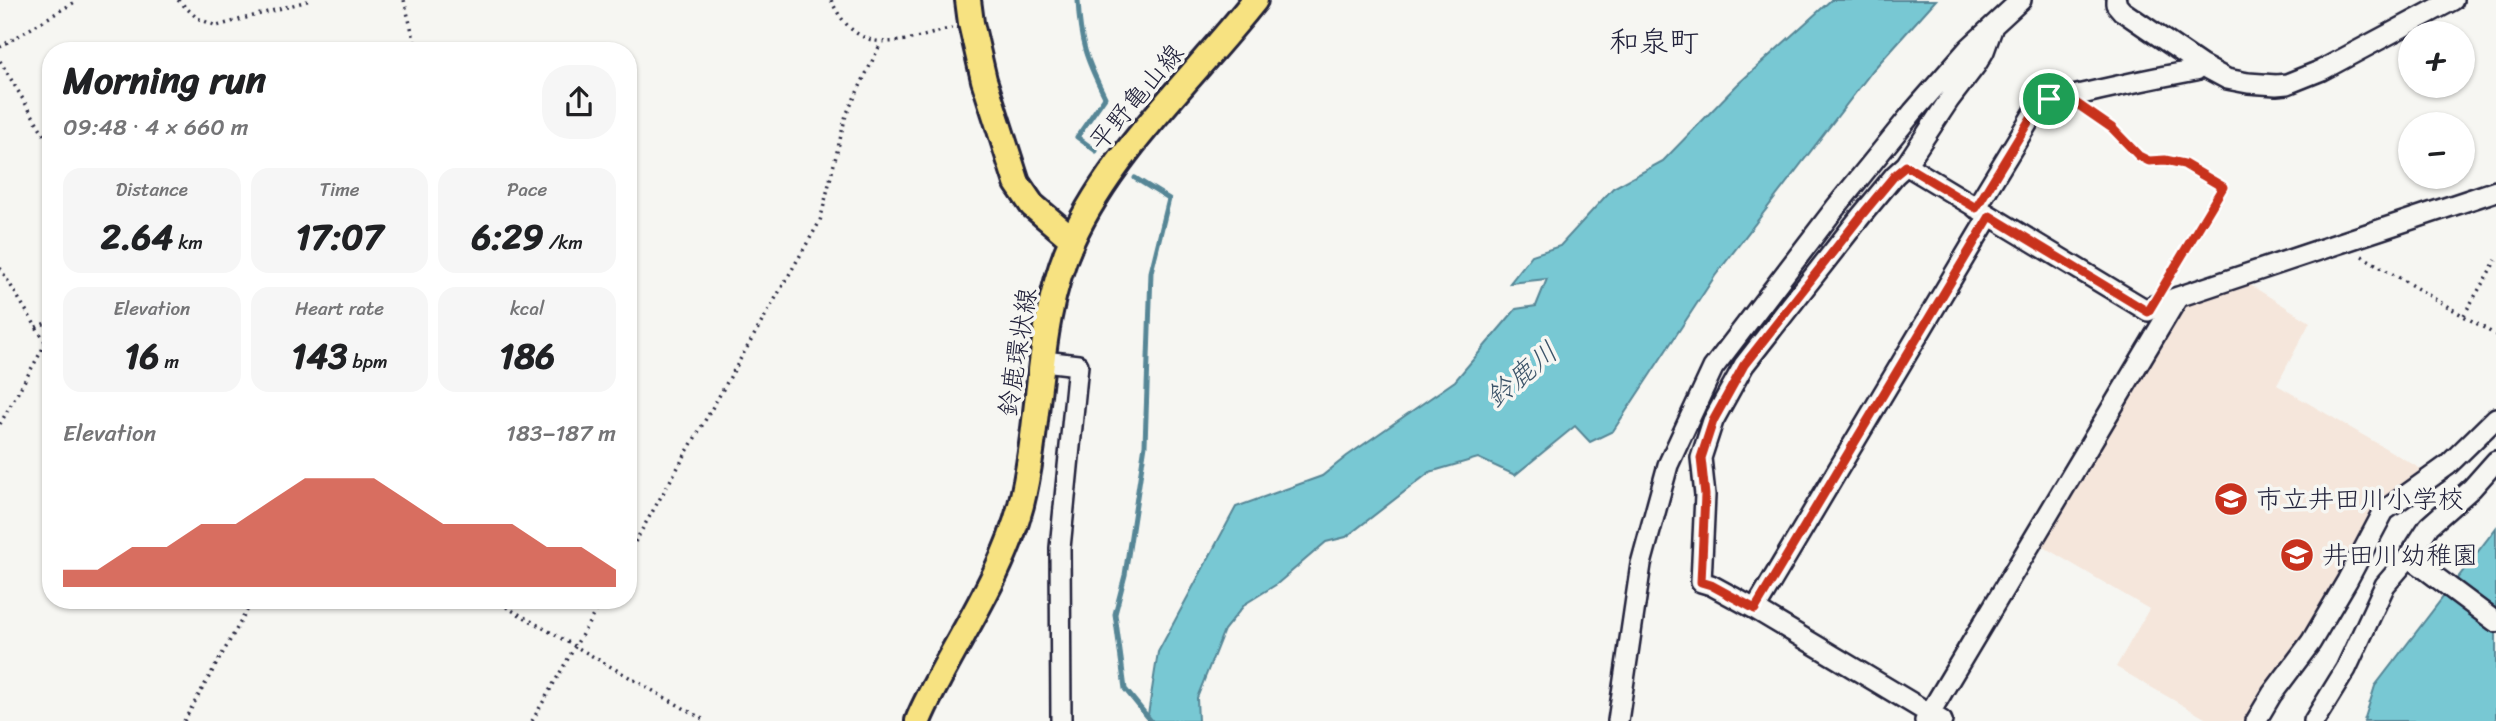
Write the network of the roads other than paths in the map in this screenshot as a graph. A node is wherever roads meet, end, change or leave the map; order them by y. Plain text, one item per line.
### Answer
1 (1255, 0) edge
2 (2021, 0) edge
3 (2116, 0) edge
4 (2453, 0) edge
5 (969, 11) edge
6 (1992, 29) junction
7 (2201, 65) junction
8 (1906, 166) junction
9 (2496, 191) edge
10 (1983, 212) junction
11 (1072, 239) junction
12 (2178, 297) junction
13 (1044, 361) junction
14 (2496, 418) edge
15 (2496, 461) edge
16 (2414, 562) junction
17 (1755, 609) junction
18 (2496, 622) edge
19 (1932, 718) edge
20 (918, 721) edge
21 (1061, 721) edge
22 (1618, 721) edge
23 (2256, 721) edge
24 (2314, 721) edge

1 - 11 main road, 平野亀山線
2 - 6 street
3 - 7 street
4 - 7 street
5 - 11 main road
6 - 8 street
6 - 22 street
7 - 10 street
8 - 10 street
8 - 17 street
9 - 12 street
10 - 12 street
10 - 17 street
11 - 13 main road, 鈴鹿環状線
12 - 19 street
13 - 20 main road, 鈴鹿環状線
13 - 21 street
14 - 23 street
15 - 16 street
16 - 18 street
16 - 24 street
17 - 19 street

